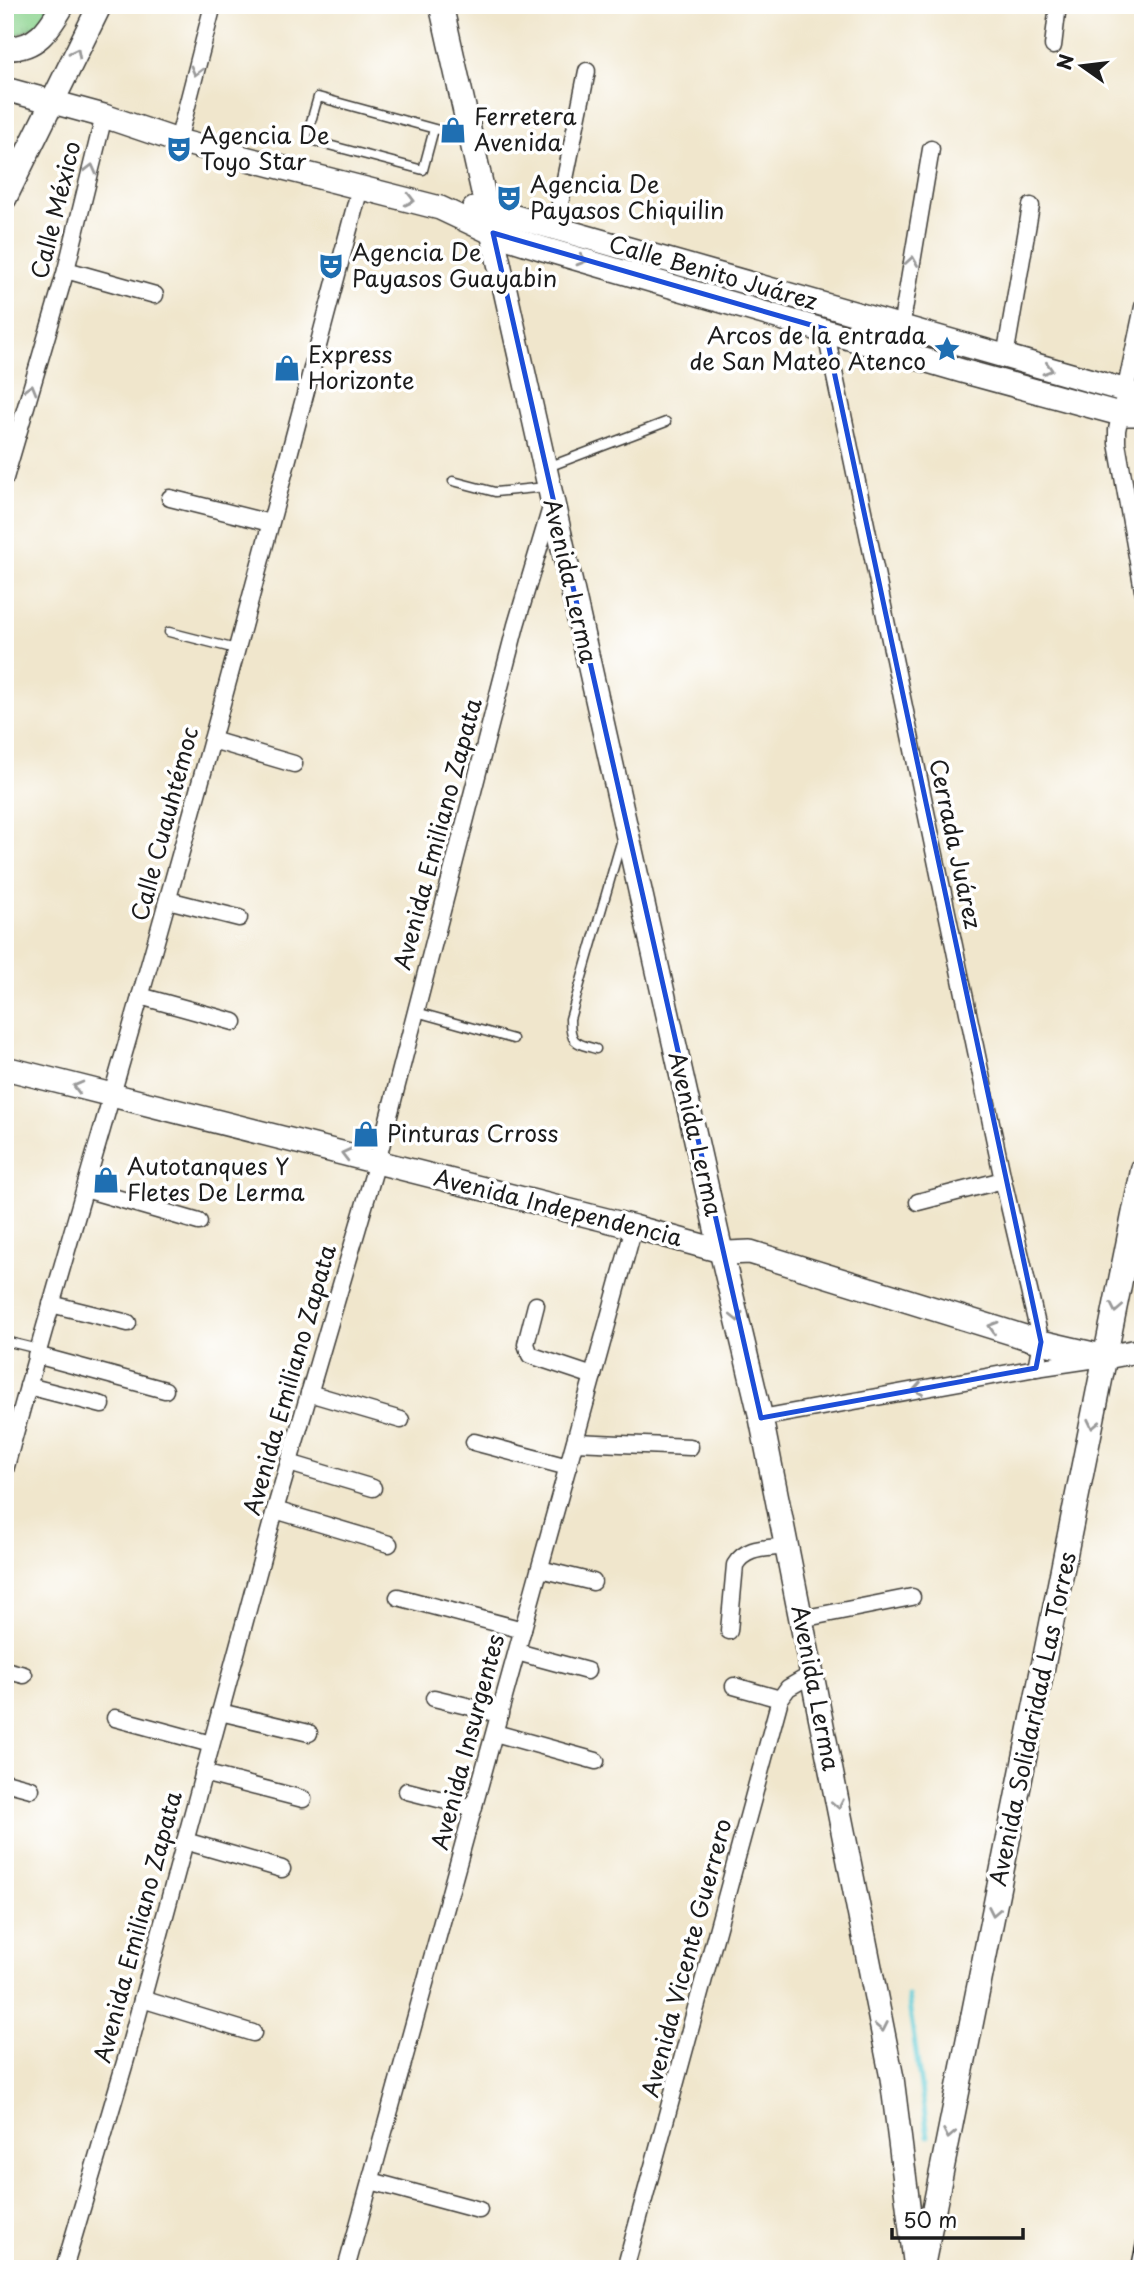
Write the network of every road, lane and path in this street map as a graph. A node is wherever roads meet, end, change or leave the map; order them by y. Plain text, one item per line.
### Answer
1 (63, 5) edge
2 (100, 5) edge
3 (214, 5) edge
4 (441, 5) edge
5 (1058, 5) edge
6 (1053, 46) dead end
7 (5, 48) edge
8 (587, 71) dead end
9 (5, 89) edge
10 (52, 101) junction
11 (104, 116) junction
12 (434, 129) junction
13 (471, 139) junction
14 (178, 141) junction
15 (931, 149) dead end
16 (360, 188) junction
17 (5, 198) edge
18 (1031, 206) dead end
19 (440, 208) junction
20 (487, 209) junction
21 (555, 228) junction
22 (493, 233) junction
23 (66, 270) junction
24 (155, 295) dead end
25 (1143, 307) edge
26 (901, 328) junction
27 (825, 330) junction
28 (968, 347) junction
29 (1005, 357) junction
30 (962, 370) junction
31 (1135, 396) edge
32 (1131, 414) edge
33 (666, 422) dead end
34 (5, 478) edge
35 (453, 481) dead end
36 (549, 486) junction
37 (170, 498) dead end
38 (270, 523) junction
39 (1143, 590) edge
40 (169, 632) dead end
41 (236, 649) junction
42 (212, 740) junction
43 (294, 764) dead end
44 (626, 828) junction
45 (168, 900) junction
46 (239, 918) dead end
47 (140, 996) junction
48 (416, 1012) junction
49 (234, 1022) dead end
50 (513, 1039) dead end
51 (596, 1049) dead end
52 (5, 1068) edge
53 (113, 1096) junction
54 (377, 1162) junction
55 (1143, 1168) edge
56 (1003, 1180) junction
57 (85, 1189) junction
58 (918, 1202) dead end
59 (199, 1222) dead end
60 (634, 1227) junction
61 (733, 1252) junction
62 (51, 1304) junction
63 (536, 1305) dead end
64 (128, 1323) dead end
65 (5, 1341) edge
66 (1041, 1342) junction
67 (1143, 1350) edge
68 (37, 1352) junction
69 (1106, 1357) junction
70 (1036, 1368) junction
71 (593, 1376) junction
72 (28, 1386) junction
73 (166, 1390) dead end
74 (309, 1393) junction
75 (103, 1405) dead end
76 (771, 1416) junction
77 (401, 1420) dead end
78 (474, 1442) dead end
79 (575, 1442) junction
80 (690, 1447) dead end
81 (289, 1462) junction
82 (568, 1467) junction
83 (5, 1470) edge
84 (373, 1488) dead end
85 (275, 1510) junction
86 (388, 1544) dead end
87 (787, 1546) junction
88 (540, 1569) junction
89 (593, 1582) dead end
90 (398, 1597) dead end
91 (912, 1597) dead end
92 (801, 1619) junction
93 (523, 1630) junction
94 (729, 1631) dead end
95 (517, 1652) junction
96 (5, 1670) edge
97 (587, 1671) dead end
98 (812, 1674) junction
99 (24, 1675) dead end
100 (734, 1686) dead end
101 (434, 1698) dead end
102 (780, 1699) junction
103 (220, 1712) junction
104 (500, 1714) junction
105 (114, 1717) dead end
106 (309, 1733) dead end
107 (495, 1733) junction
108 (211, 1744) junction
109 (596, 1761) dead end
110 (204, 1773) junction
111 (5, 1782) edge
112 (31, 1789) dead end
113 (407, 1791) dead end
114 (303, 1799) dead end
115 (474, 1808) junction
116 (185, 1842) junction
117 (282, 1869) dead end
118 (142, 1999) junction
119 (253, 2033) dead end
120 (371, 2181) junction
121 (479, 2210) dead end
122 (64, 2269) edge
123 (346, 2269) edge
124 (625, 2269) edge
125 (916, 2269) edge
126 (922, 2269) edge

1 - 7 main road
10 -> 2 main road
3 -> 14 street
4 - 13 main road, Avenida Lerma
5 - 6 street
8 - 21 street
9 - 10 main road, Calle Benito Juárez
10 - 11 main road, Calle Benito Juárez
10 - 17 main road
11 - 14 main road, Calle Benito Juárez
23 -> 11 street, Calle México
12 - 12 lane
12 - 13 lane
13 - 20 main road, Avenida Lerma
14 - 16 main road, Calle Benito Juárez
26 -> 15 street
16 -> 19 main road, Calle Benito Juárez
16 - 38 street, Calle Cuauhtémoc
18 - 29 street
19 - 20 main road, Calle Benito Juárez
19 - 22 main road, Calle Benito Juárez
20 - 21 main road, Calle Benito Juárez
20 - 22 main road, Avenida Lerma
21 - 26 main road, Calle Benito Juárez
22 -> 27 main road, Calle Benito Juárez
22 - 36 main road, Avenida Lerma
23 - 24 street
34 -> 23 street, Calle México
25 - 31 street
26 - 28 main road, Calle Benito Juárez
27 - 30 main road, Calle Benito Juárez
27 - 56 street, Cerrada Juárez
28 - 29 main road, Calle Benito Juárez
28 - 30 main road
29 -> 31 main road, Calle Benito Juárez
30 - 32 main road, Calle Benito Juárez
31 - 32 street
32 - 39 street
33 - 36 lane
35 - 36 lane
36 - 44 main road, Avenida Lerma
36 - 48 street, Avenida Emiliano Zapata
37 - 38 street
38 - 41 street, Calle Cuauhtémoc
40 - 41 lane
41 - 42 street, Calle Cuauhtémoc
42 - 43 street
42 - 45 street, Calle Cuauhtémoc
44 - 51 lane
44 - 61 main road, Avenida Lerma
45 - 46 street
45 - 47 street, Calle Cuauhtémoc
47 - 49 street
47 - 53 street, Calle Cuauhtémoc
48 - 50 lane
48 - 54 street, Avenida Emiliano Zapata
53 -> 52 main road, Avenida Independencia
54 -> 53 main road, Avenida Independencia
53 - 57 street, Calle Cuauhtémoc
54 - 60 main road, Avenida Independencia
54 - 74 street, Avenida Emiliano Zapata
55 -> 69 main road, Avenida Solidaridad Las Torres
56 - 58 street
56 - 66 street, Cerrada Juárez
57 - 59 street
57 - 62 street, Calle Cuauhtémoc
60 - 61 main road, Avenida Independencia
60 - 71 street, Avenida Insurgentes
66 -> 61 main road, Avenida Independencia
61 -> 76 main road, Avenida Lerma
62 - 64 street
62 - 68 street, Calle Cuauhtémoc
63 - 71 street
65 - 68 lane
66 - 69 main road, Avenida Independencia
66 - 70 street, Cerrada Juárez
67 - 69 main road, Avenida Independencia
68 - 72 street, Calle Cuauhtémoc
68 - 73 street
69 - 70 street, Avenida Independencia
69 -> 126 main road, Avenida Solidaridad Las Torres
70 -> 76 street, Avenida Independencia
71 - 79 street, Avenida Insurgentes
72 - 75 street
72 - 83 street, Calle Cuauhtémoc
74 - 77 street
74 - 81 street, Avenida Emiliano Zapata
76 - 87 main road, Avenida Lerma
78 - 82 street
79 - 80 street
79 - 82 street, Avenida Insurgentes
81 - 84 street
81 - 85 street, Avenida Emiliano Zapata
82 - 88 street, Avenida Insurgentes
85 - 86 street
85 - 103 street, Avenida Emiliano Zapata
87 - 92 main road, Avenida Lerma
87 - 94 street
88 - 89 street
88 - 93 street, Avenida Insurgentes
90 - 93 street
91 - 92 street
92 - 98 main road, Avenida Lerma
93 - 95 street, Avenida Insurgentes
95 - 97 street
95 - 104 street, Avenida Insurgentes
96 - 99 street
98 - 102 street
98 -> 125 main road, Avenida Lerma
100 - 102 street
101 - 104 street
102 - 124 street, Avenida Vicente Guerrero
103 - 106 street
103 - 108 street, Avenida Emiliano Zapata
104 - 107 street, Avenida Insurgentes
105 - 108 street
107 - 109 street
107 - 115 street, Avenida Insurgentes
108 - 110 street, Avenida Emiliano Zapata
110 - 114 street
110 - 116 street, Avenida Emiliano Zapata
111 - 112 street
113 - 115 street
115 - 120 street, Avenida Insurgentes
116 - 117 street
116 - 118 street, Avenida Emiliano Zapata
118 - 119 street
118 - 122 street, Avenida Emiliano Zapata
120 - 121 street
120 - 123 street, Avenida Insurgentes

